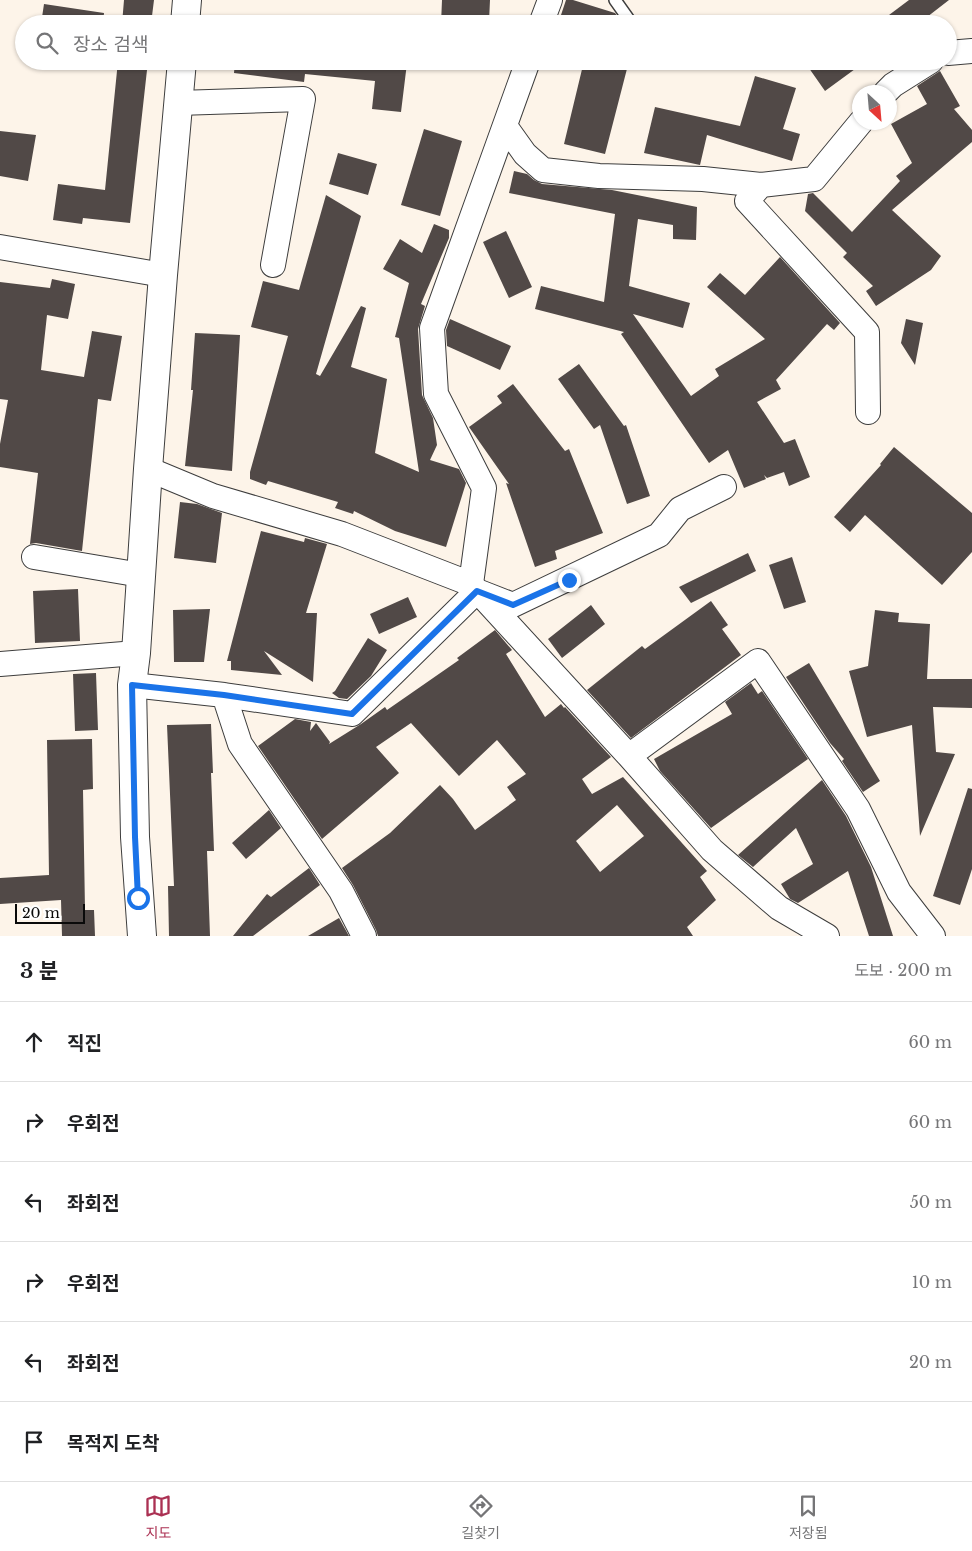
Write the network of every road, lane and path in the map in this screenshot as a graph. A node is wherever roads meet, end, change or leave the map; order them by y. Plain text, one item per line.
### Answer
1 (187, 0) edge
2 (550, 0) edge
3 (614, 0) edge
4 (186, 15) edge
5 (544, 15) edge
6 (625, 15) edge
7 (972, 51) edge
8 (957, 52) edge
9 (181, 70) edge
10 (525, 70) edge
11 (917, 70) edge
12 (893, 85) edge
13 (178, 103) junction
14 (505, 126) junction
15 (854, 130) edge
16 (761, 185) junction
17 (0, 247) edge
18 (272, 265) dead end
19 (163, 276) junction
20 (868, 412) dead end
21 (148, 469) junction
22 (724, 487) dead end
23 (34, 557) dead end
24 (141, 574) junction
25 (474, 588) junction
26 (136, 653) junction
27 (0, 664) edge
28 (132, 685) junction
29 (224, 695) junction
30 (629, 756) junction
31 (142, 936) edge
32 (364, 936) edge
33 (826, 936) edge
34 (933, 936) edge

1 - 4 street
2 - 5 street
3 - 6 lane
7 - 8 street
9 - 13 street
10 - 14 street
11 - 12 street
13 - 18 street
13 - 19 street
14 - 16 street
14 - 25 street
15 - 16 street
16 - 20 street
17 - 19 street
19 - 21 street
21 - 24 street
21 - 25 street
22 - 25 street
23 - 24 street
24 - 26 street
25 - 29 street
25 - 30 street
26 - 27 street
26 - 28 street
28 - 29 street
28 - 31 street
29 - 32 street
30 - 33 street
30 - 34 street

